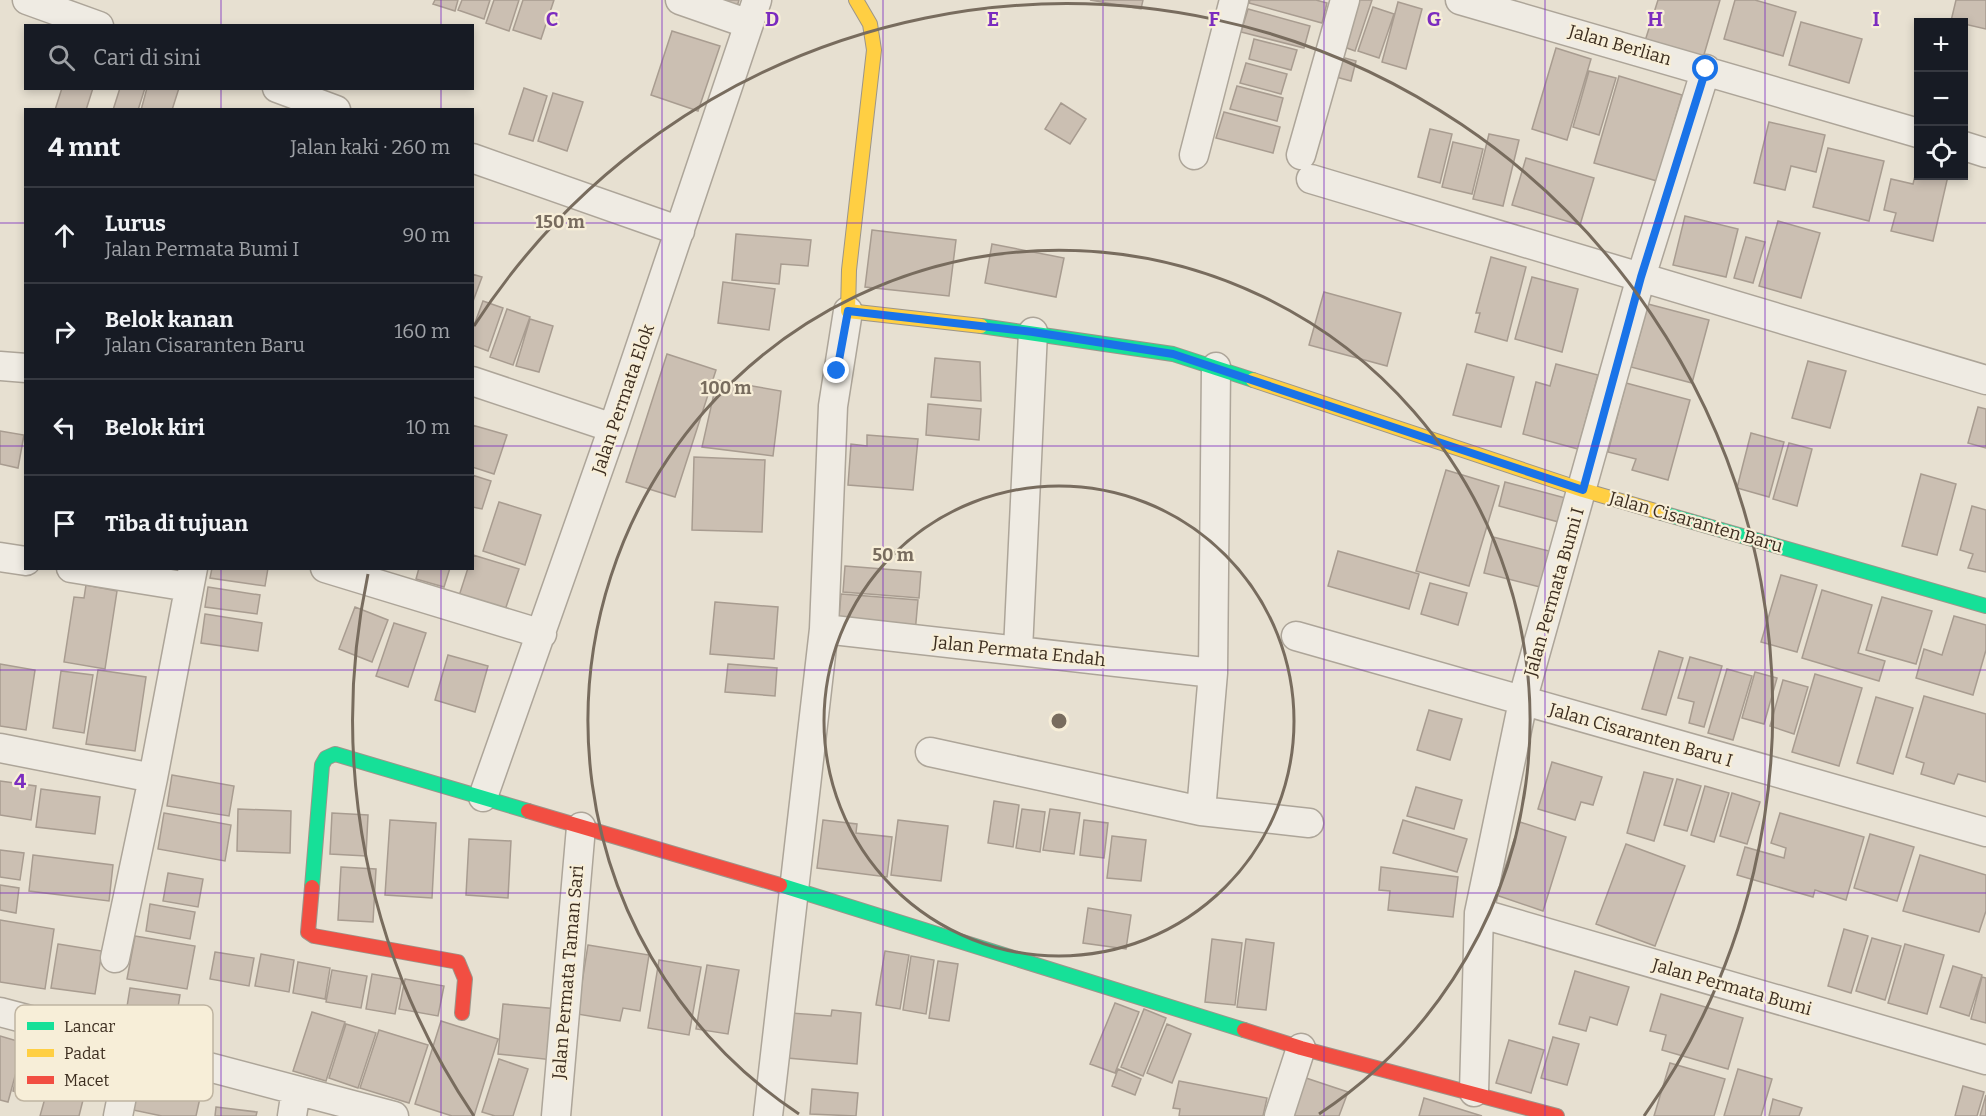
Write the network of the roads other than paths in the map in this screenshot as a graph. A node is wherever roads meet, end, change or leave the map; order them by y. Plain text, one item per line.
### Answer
1 (27, 0) edge
2 (680, 0) edge
3 (856, 0) edge
4 (1234, 0) edge
5 (1345, 0) edge
6 (1460, 0) edge
7 (753, 12) edge
8 (93, 24) edge
9 (1706, 69) junction
10 (282, 90) edge
11 (331, 108) edge
12 (1914, 132) edge
13 (1968, 147) edge
14 (1986, 153) edge
15 (1194, 155) dead end
16 (474, 159) edge
17 (680, 231) junction
18 (1641, 277) junction
19 (848, 311) junction
20 (1033, 332) junction
21 (0, 366) edge
22 (1216, 367) junction
23 (24, 368) edge
24 (1986, 380) edge
25 (474, 382) edge
26 (613, 428) junction
27 (1583, 490) junction
28 (0, 557) edge
29 (24, 561) edge
30 (95, 570) edge
31 (332, 570) edge
32 (191, 578) edge
33 (1986, 606) edge
34 (824, 629) junction
35 (542, 634) junction
36 (1296, 636) dead end
37 (1018, 650) junction
38 (1213, 673) junction
39 (1523, 702) junction
40 (0, 747) edge
41 (930, 752) dead end
42 (153, 778) junction
43 (483, 797) junction
44 (1201, 811) junction
45 (1309, 823) dead end
46 (581, 827) junction
47 (1986, 832) edge
48 (794, 888) junction
49 (1479, 913) junction
50 (115, 958) dead end
51 (0, 1012) edge
52 (462, 1013) dead end
53 (15, 1016) edge
54 (1301, 1048) junction
55 (1986, 1060) edge
56 (213, 1074) edge
57 (1474, 1092) junction
58 (121, 1101) edge
59 (294, 1103) edge
60 (118, 1116) edge
61 (394, 1116) edge
62 (556, 1116) edge
63 (768, 1116) edge
64 (1279, 1116) edge
65 (1557, 1116) edge

1 - 8 street
2 - 7 street
3 - 19 street
4 - 15 street
5 - 18 street
6 - 9 street, Jalan Berlian
7 - 17 street, Jalan Permata Elok
9 - 12 street, Jalan Berlian
9 - 18 street, Jalan Permata Bumi I
10 - 11 street
13 - 14 street
16 - 17 street
17 - 26 street, Jalan Permata Elok
18 - 24 street
18 - 27 street, Jalan Permata Bumi I
19 - 20 street, Jalan Cisaranten Baru
19 - 34 street
20 - 22 street, Jalan Cisaranten Baru
20 - 37 street
21 - 23 street
22 - 27 street, Jalan Cisaranten Baru
22 - 38 street
25 - 26 street
26 - 35 street, Jalan Permata Elok
27 - 33 street, Jalan Cisaranten Baru
27 - 39 street, Jalan Permata Bumi I
28 - 29 street
30 - 32 street
31 - 35 street
32 - 42 street
34 - 37 street, Jalan Permata Endah
34 - 48 street
35 - 43 street, Jalan Permata Elok
36 - 39 street, Jalan Cisaranten Baru I
37 - 38 street, Jalan Permata Endah
38 - 44 street
39 - 47 street, Jalan Cisaranten Baru I
39 - 49 street, Jalan Permata Bumi I
40 - 42 street
41 - 44 street
42 - 50 street
43 - 46 street
43 - 52 street
44 - 45 street
46 - 48 street
46 - 62 street, Jalan Permata Taman Sari
48 - 54 street
48 - 63 street
49 - 55 street, Jalan Permata Bumi
49 - 57 street, Jalan Permata Bumi I
51 - 53 street
54 - 57 street
54 - 64 street
56 - 59 street
57 - 65 street
58 - 60 street
59 - 61 street

